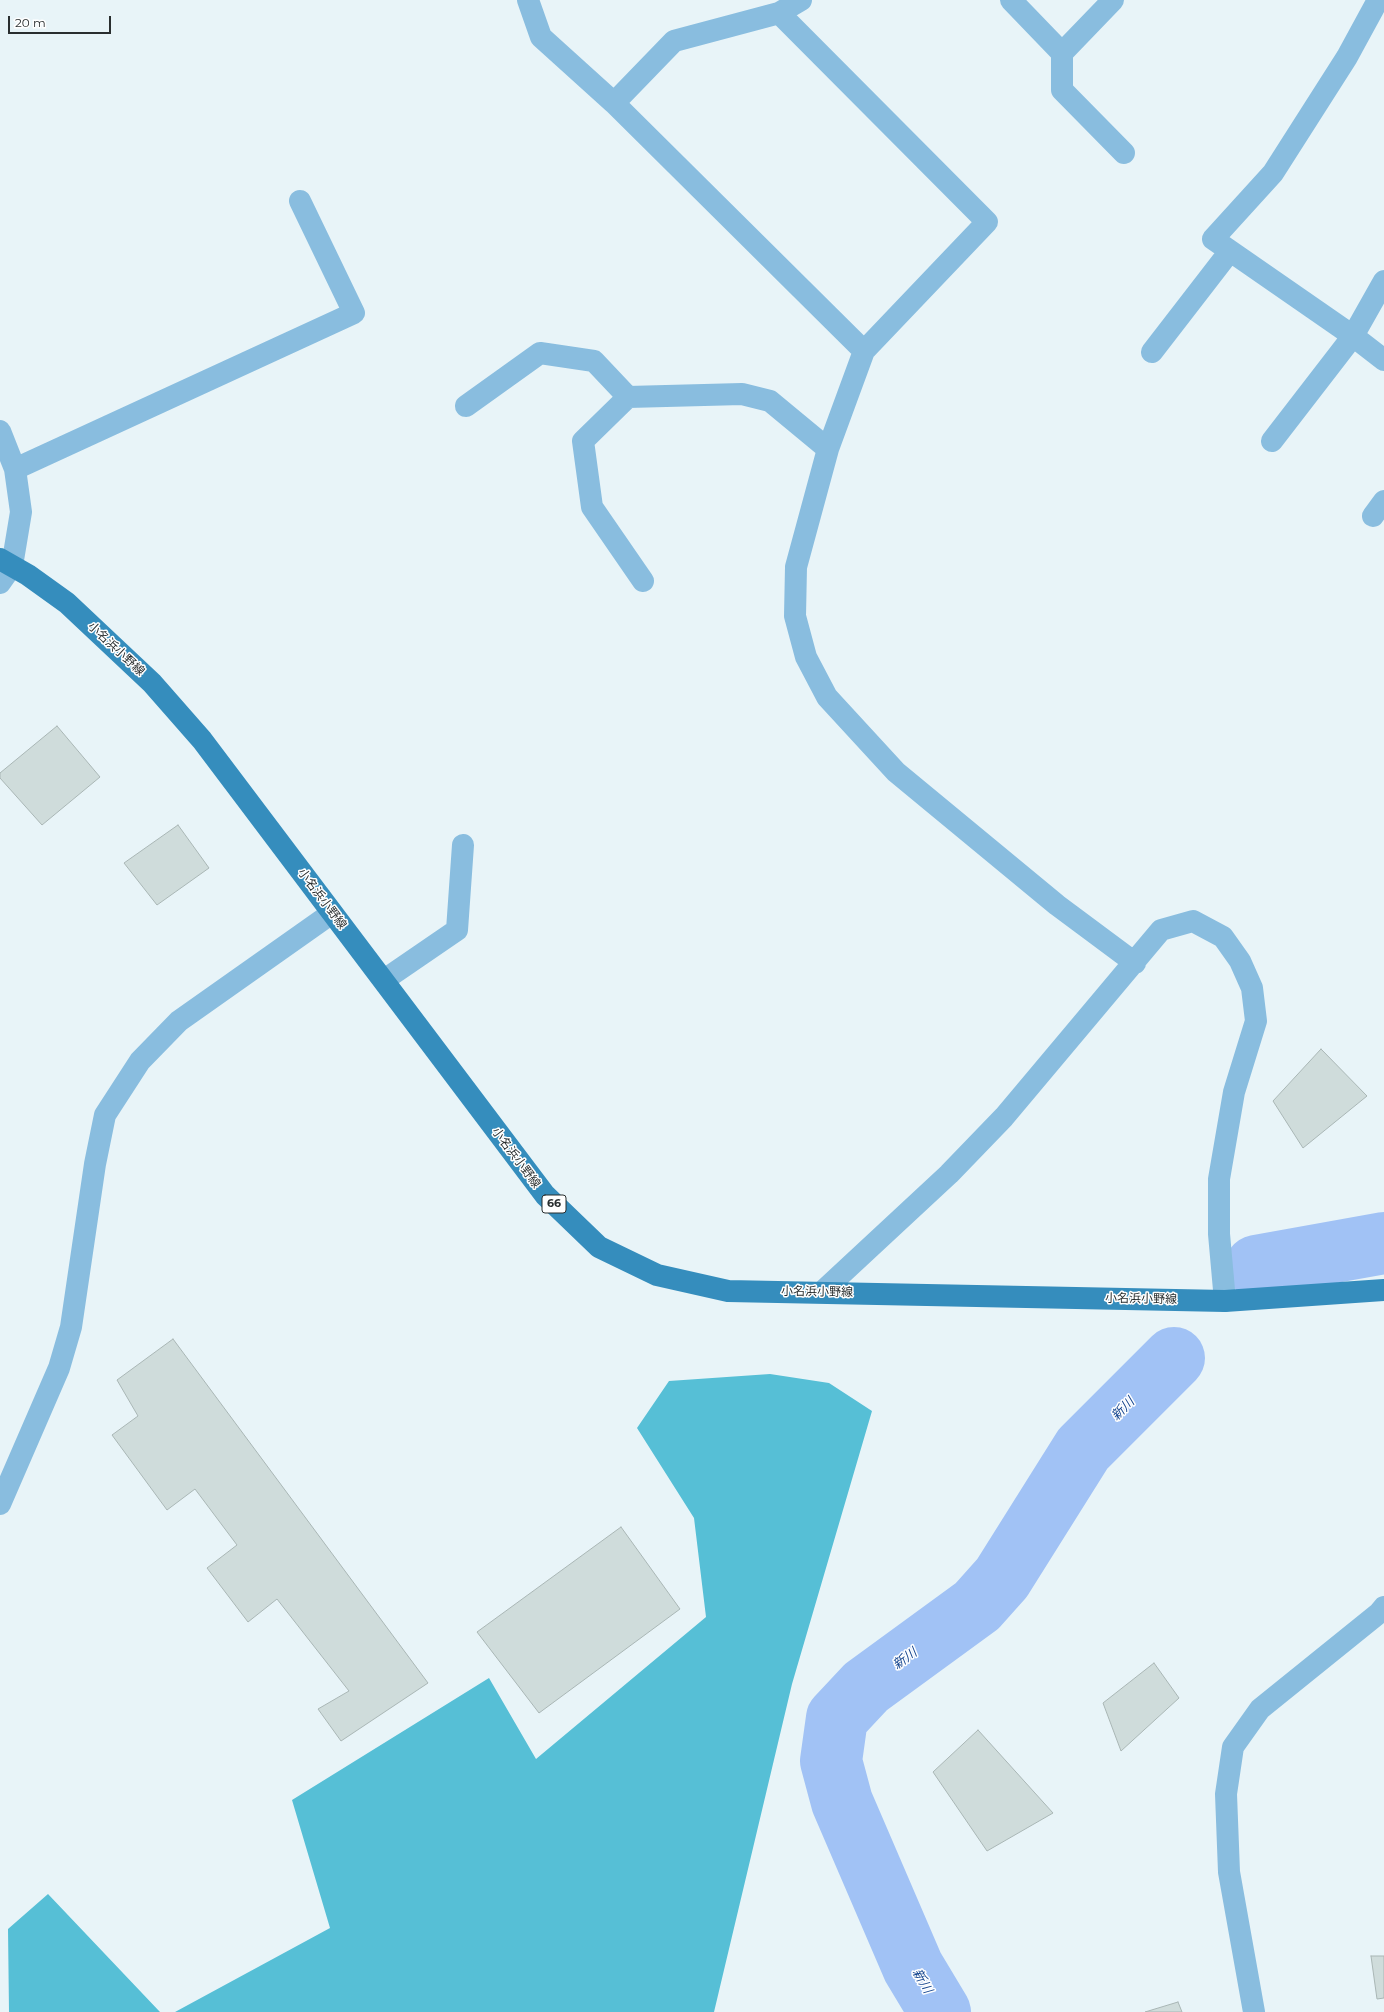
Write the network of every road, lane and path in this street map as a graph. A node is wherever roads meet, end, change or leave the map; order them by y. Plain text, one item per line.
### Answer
1 (528, 0) edge
2 (801, 0) edge
3 (1011, 0) edge
4 (1113, 0) edge
5 (1378, 0) edge
6 (779, 13) junction
7 (1062, 53) junction
8 (614, 103) junction
9 (1124, 153) dead end
10 (300, 201) dead end
11 (1230, 251) junction
12 (1384, 281) edge
13 (1353, 336) junction
14 (864, 351) junction
15 (1152, 352) dead end
16 (1384, 360) edge
17 (628, 397) junction
18 (466, 406) dead end
19 (0, 431) edge
20 (1272, 441) dead end
21 (828, 449) junction
22 (15, 469) junction
23 (4, 569) edge
24 (643, 581) dead end
25 (463, 845) dead end
26 (332, 913) junction
27 (1135, 963) junction
28 (384, 980) junction
29 (1384, 1290) edge
30 (822, 1292) junction
31 (1225, 1301) junction
32 (0, 1504) edge
33 (1384, 1607) edge
34 (1254, 2012) edge

1 - 8 street
2 - 6 street
3 - 7 street
4 - 7 street
5 - 11 street
6 - 8 street
6 - 14 street
7 - 9 street
8 - 14 street
10 - 22 street
11 - 13 street
11 - 15 street
12 - 13 street
13 - 16 street
13 - 20 street
14 - 21 street
17 - 18 street
17 - 21 street
17 - 24 street
19 - 22 street
21 - 27 street
22 - 23 street
23 - 26 main road, 小名浜小野線 / 66
25 - 28 street
26 - 28 main road, 小名浜小野線 / 66
26 - 32 street
27 - 30 street
27 - 31 street
28 - 30 main road, 小名浜小野線 / 66
29 - 31 main road, 小名浜小野線 / 66
30 - 31 main road, 小名浜小野線 / 66
33 - 34 street

